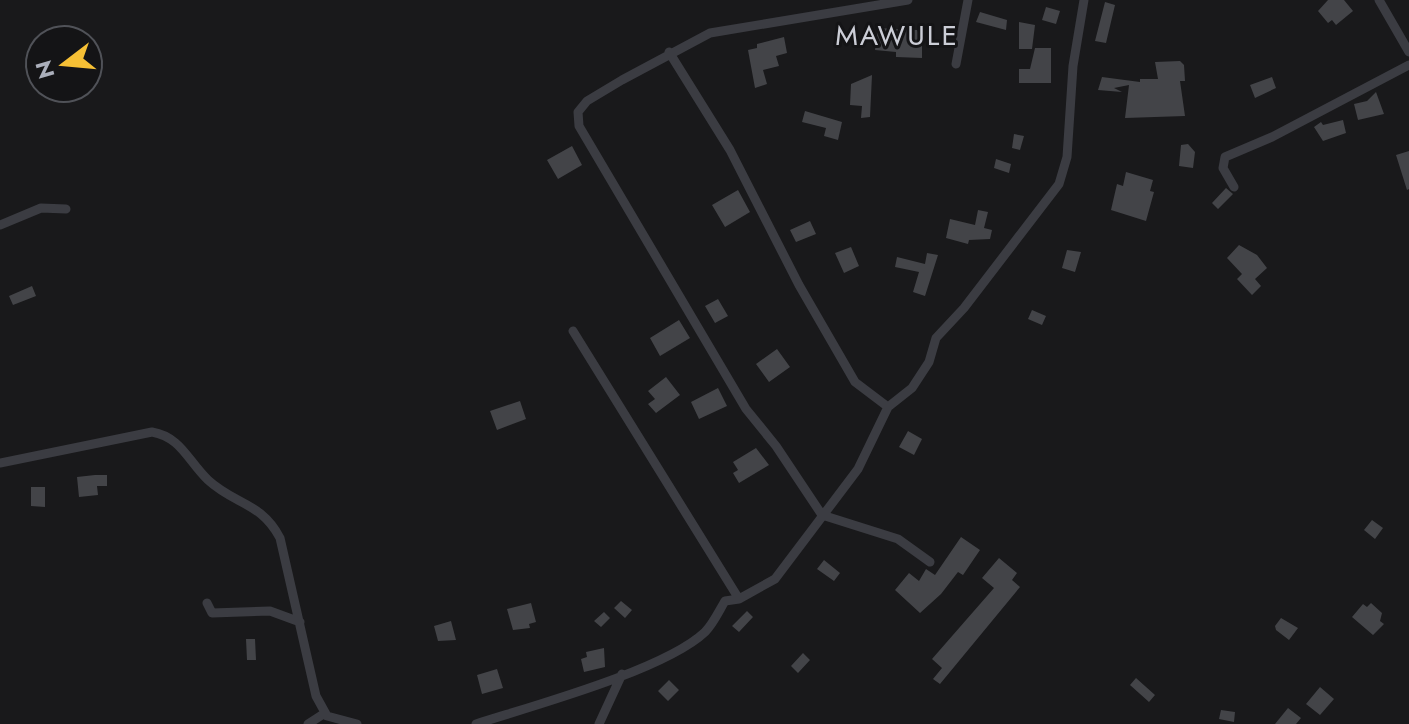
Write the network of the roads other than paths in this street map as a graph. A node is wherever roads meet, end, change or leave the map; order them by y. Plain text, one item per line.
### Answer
1 (908, 0) edge
2 (968, 0) edge
3 (1084, 0) edge
4 (1379, 0) edge
5 (669, 52) junction
6 (1409, 52) edge
7 (956, 64) dead end
8 (1409, 65) edge
9 (1234, 187) dead end
10 (66, 209) dead end
11 (0, 225) edge
12 (573, 331) dead end
13 (888, 407) junction
14 (0, 463) edge
15 (822, 515) junction
16 (930, 562) dead end
17 (739, 599) junction
18 (207, 603) dead end
19 (300, 622) junction
20 (622, 674) junction
21 (325, 713) junction
22 (308, 724) edge
23 (357, 724) edge
24 (476, 724) edge
25 (599, 724) edge

1 - 5 street
2 - 7 street
3 - 13 street
4 - 6 street
5 - 13 street
5 - 15 street
8 - 9 street
10 - 11 street
12 - 17 street
13 - 15 street
14 - 19 street
15 - 16 street
15 - 17 street
17 - 20 street
18 - 19 street
19 - 21 street
20 - 24 street
20 - 25 street
21 - 22 street
21 - 23 street

